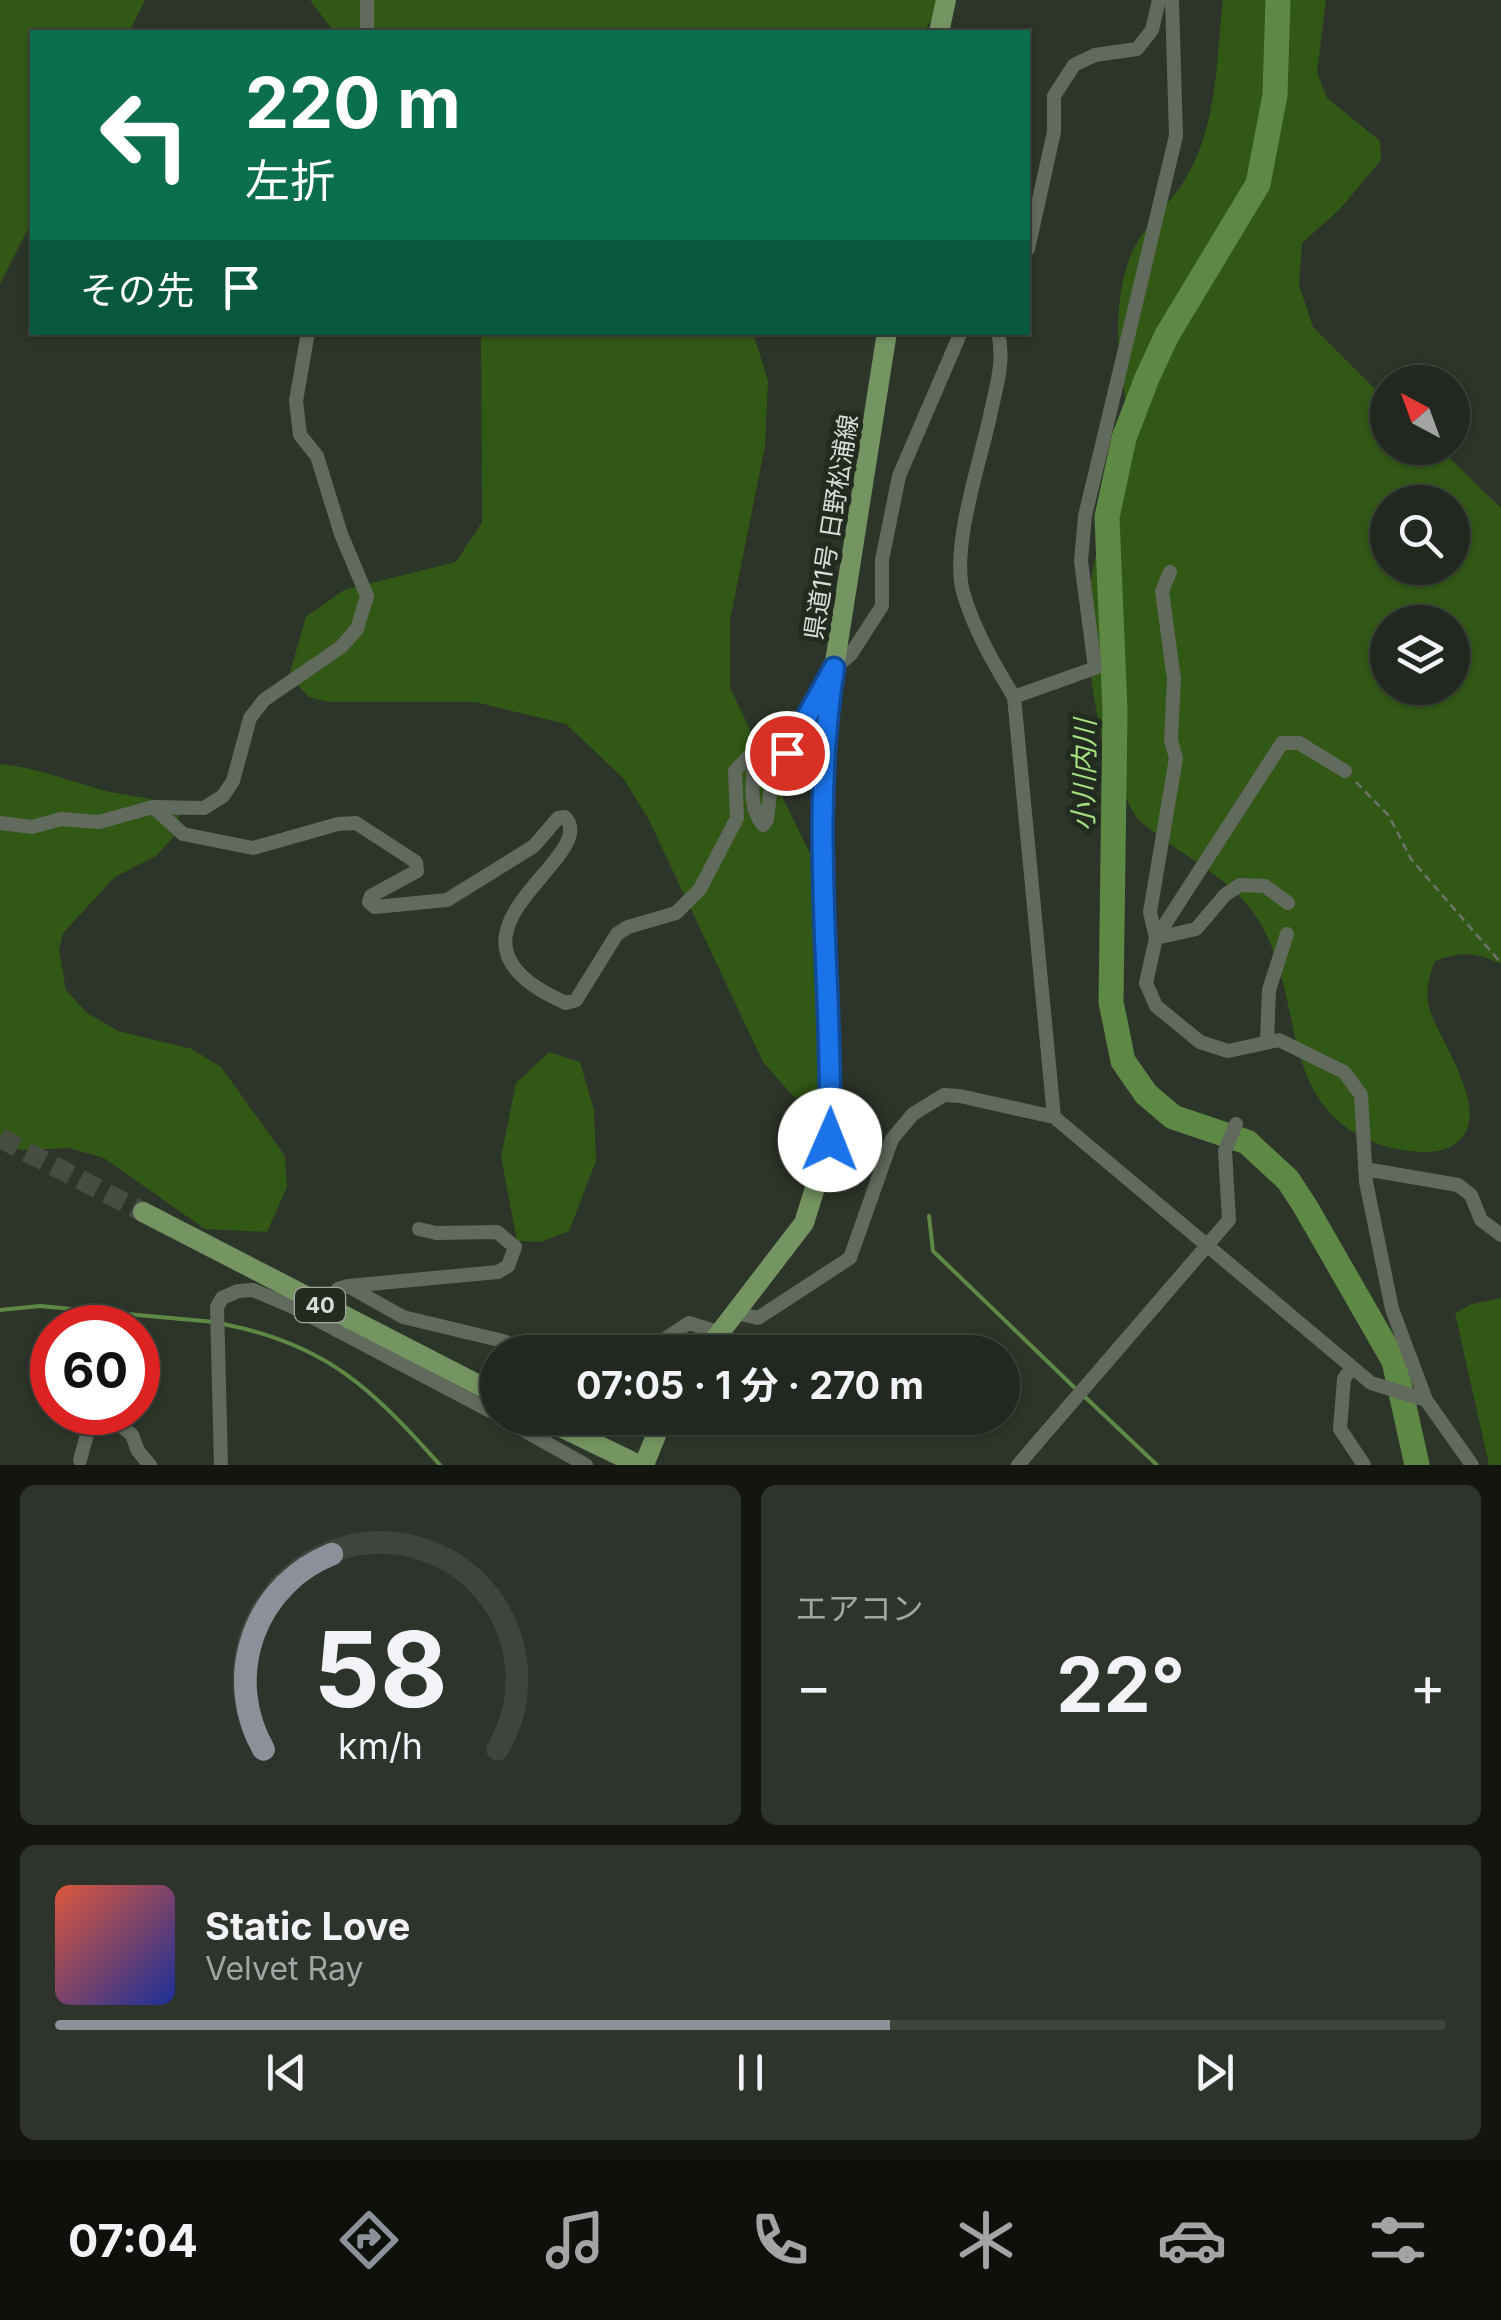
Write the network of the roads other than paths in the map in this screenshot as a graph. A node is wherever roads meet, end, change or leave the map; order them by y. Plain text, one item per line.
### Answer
1 (367, 0) edge
2 (946, 0) edge
3 (1159, 0) edge
4 (1172, 0) edge
5 (367, 30) edge
6 (935, 30) edge
7 (1030, 240) edge
8 (307, 335) edge
9 (887, 335) edge
10 (959, 335) edge
11 (999, 335) edge
12 (1170, 572) dead end
13 (834, 668) junction
14 (1014, 697) junction
15 (1345, 772) road end
16 (153, 807) junction
17 (0, 823) edge
18 (1288, 903) dead end
19 (1287, 934) dead end
20 (1156, 938) junction
21 (1266, 1041) junction
22 (1054, 1117) junction
23 (1236, 1124) dead end
24 (1365, 1169) junction
25 (143, 1212) tunnel mouth
26 (419, 1229) dead end
27 (1501, 1236) edge
28 (1209, 1245) junction
29 (348, 1286) junction
30 (326, 1308) junction
31 (736, 1313) junction
32 (721, 1333) joint
33 (481, 1335) edge
34 (671, 1335) edge
35 (1352, 1367) junction
36 (480, 1386) edge
37 (1426, 1400) junction
38 (480, 1405) edge
39 (86, 1435) edge
40 (132, 1435) edge
41 (533, 1435) edge
42 (578, 1435) edge
43 (656, 1435) edge
44 (80, 1460) dead end
45 (150, 1465) edge
46 (222, 1465) edge
47 (586, 1465) edge
48 (642, 1465) edge
49 (1018, 1465) edge
50 (1364, 1465) edge
51 (1472, 1465) edge

1 - 5 street
2 - 6 main road
3 - 7 street
4 - 14 street
8 - 16 street
9 - 13 main road, 県道11号 日野松浦線
10 - 13 street
11 - 14 street
12 - 20 street
13 - 16 street
13 - 31 main road, 県道11号 日野松浦線
14 - 22 street
15 - 20 street
16 - 17 street
18 - 20 street
19 - 21 street
20 - 21 street
21 - 24 street
22 - 28 street
22 - 31 street
23 - 28 street
24 - 27 street
24 - 37 street
25 - 30 main road, 40
26 - 29 street
28 - 35 street
28 - 49 street
29 - 30 street
29 - 33 street
30 - 36 main road, 40
31 - 32 main road, 県道11号 日野松浦線
32 - 34 street
35 - 37 street
35 - 50 street
37 - 51 street
38 - 46 street
39 - 44 street
40 - 45 street
41 - 47 street
42 - 48 main road
43 - 48 main road

